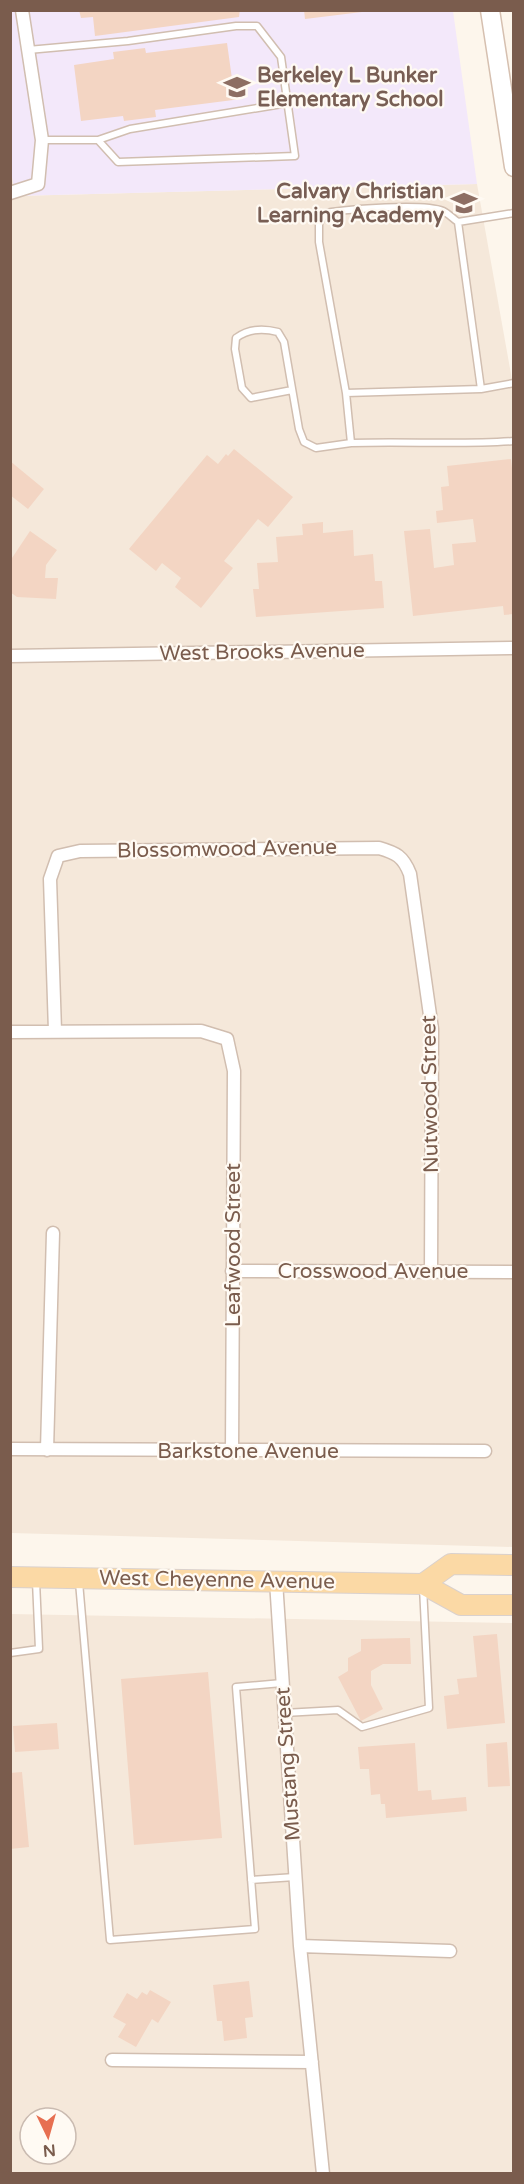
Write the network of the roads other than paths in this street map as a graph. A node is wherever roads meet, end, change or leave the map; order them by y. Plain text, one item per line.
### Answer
1 (22, 10) edge
2 (490, 10) edge
3 (28, 50) junction
4 (288, 103) junction
5 (42, 140) junction
6 (98, 140) junction
7 (513, 167) edge
8 (10, 193) edge
9 (513, 213) edge
10 (458, 222) junction
11 (513, 383) edge
12 (481, 388) junction
13 (292, 390) junction
14 (346, 393) junction
15 (513, 441) edge
16 (351, 443) junction
17 (513, 648) edge
18 (10, 656) edge
19 (395, 852) joint
20 (55, 1031) junction
21 (10, 1032) edge
22 (53, 1233) dead end
23 (232, 1271) junction
24 (431, 1271) junction
25 (513, 1272) edge
26 (10, 1449) edge
27 (47, 1450) junction
28 (232, 1451) junction
29 (485, 1451) dead end
30 (513, 1565) edge
31 (10, 1577) edge
32 (36, 1578) junction
33 (78, 1578) junction
34 (276, 1581) junction
35 (423, 1584) junction
36 (513, 1605) edge
37 (10, 1653) edge
38 (282, 1683) junction
39 (284, 1713) junction
40 (295, 1876) junction
41 (251, 1880) junction
42 (300, 1946) junction
43 (450, 1951) dead end
44 (112, 2060) dead end
45 (312, 2062) junction
46 (322, 2174) edge

1 - 3 street
2 - 7 main road
3 - 4 lane
3 - 5 street
4 - 6 lane
4 - 6 lane
5 - 6 lane
5 - 8 street
9 - 10 lane
10 - 12 lane
10 - 14 lane
11 - 12 lane
12 - 14 lane
13 - 13 lane
13 - 16 lane
14 - 16 lane
15 - 16 lane
17 - 18 street, West Brooks Avenue
19 - 20 street, Blossomwood Avenue
19 - 24 street, Nutwood Street
20 - 21 street
20 - 23 street, Leafwood Street
22 - 27 street
23 - 24 street, Crosswood Avenue
23 - 28 street, Leafwood Street
24 - 25 street, Crosswood Avenue
26 - 27 street, Barkstone Avenue
27 - 28 street, Barkstone Avenue
28 - 29 street, Barkstone Avenue
30 - 35 main road
31 - 32 main road, West Cheyenne Avenue
32 - 33 main road, West Cheyenne Avenue
32 - 37 lane
33 - 34 main road, West Cheyenne Avenue
33 - 41 lane
34 - 35 main road, West Cheyenne Avenue
34 - 38 street, Mustang Street
35 - 36 main road, West Cheyenne Avenue
35 - 39 lane
38 - 39 street, Mustang Street
38 - 41 lane
39 - 40 street, Mustang Street
40 - 41 lane
40 - 42 street, Mustang Street
42 - 43 street
42 - 45 street, Mustang Street
44 - 45 street
45 - 46 street, Mustang Street

